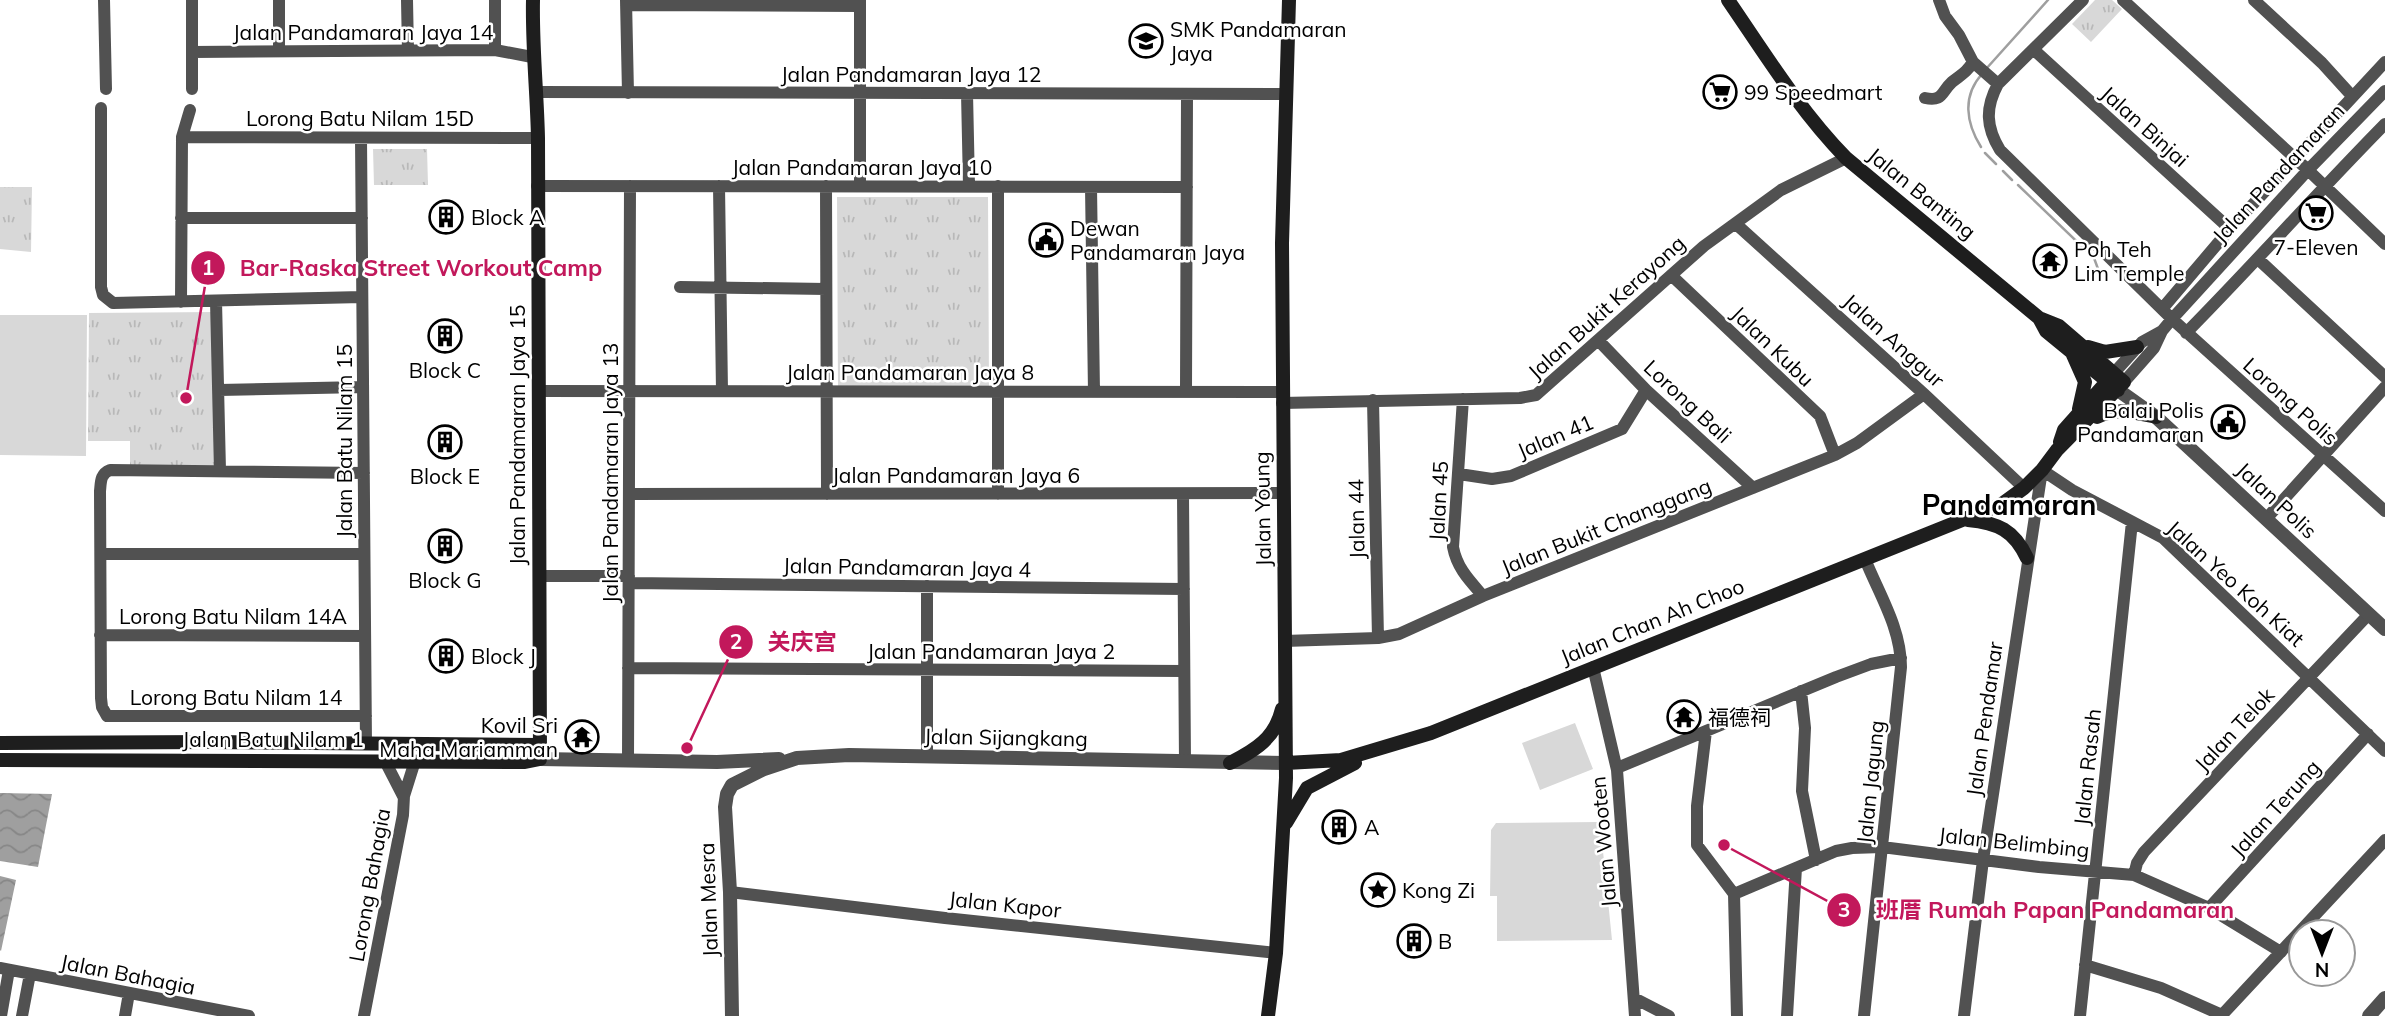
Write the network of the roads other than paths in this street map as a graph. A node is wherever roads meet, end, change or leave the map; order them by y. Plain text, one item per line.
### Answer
1 (104, 0) edge
2 (192, 0) edge
3 (279, 0) edge
4 (407, 0) edge
5 (495, 0) edge
6 (533, 0) edge
7 (1289, 0) edge
8 (1728, 0) edge
9 (1939, 0) edge
10 (2083, 0) edge
11 (2123, 0) edge
12 (2253, 0) edge
13 (768, 2) edge
14 (626, 3) edge
15 (860, 3) edge
16 (495, 50) junction
17 (2034, 50) junction
18 (279, 51) junction
19 (408, 51) junction
20 (192, 52) junction
21 (2385, 62) edge
22 (533, 64) junction
23 (1976, 64) junction
24 (1994, 80) junction
25 (106, 89) dead end
26 (192, 89) dead end
27 (2385, 91) edge
28 (537, 93) junction
29 (628, 93) junction
30 (860, 93) junction
31 (967, 93) junction
32 (1187, 94) junction
33 (1286, 94) junction
34 (2352, 96) junction
35 (1925, 98) dead end
36 (101, 107) dead end
37 (190, 110) dead end
38 (2385, 124) edge
39 (183, 137) junction
40 (361, 138) junction
41 (538, 138) junction
42 (1846, 158) junction
43 (2296, 159) junction
44 (2308, 170) junction
45 (537, 186) junction
46 (630, 186) junction
47 (719, 186) junction
48 (826, 186) junction
49 (860, 186) junction
50 (969, 186) junction
51 (998, 186) junction
52 (2323, 186) junction
53 (1091, 187) junction
54 (1187, 187) junction
55 (181, 218) junction
56 (362, 218) junction
57 (1736, 224) junction
58 (2230, 229) junction
59 (2385, 244) edge
60 (2259, 260) junction
61 (1671, 275) junction
62 (680, 287) dead end
63 (720, 288) junction
64 (827, 289) junction
65 (362, 297) junction
66 (181, 302) junction
67 (216, 302) junction
68 (2162, 309) junction
69 (2172, 320) junction
70 (2162, 331) junction
71 (2186, 333) junction
72 (1598, 340) junction
73 (2141, 342) junction
74 (2078, 349) junction
75 (2385, 377) edge
76 (2116, 382) junction
77 (363, 387) junction
78 (2385, 387) edge
79 (219, 390) junction
80 (1646, 390) junction
81 (538, 391) junction
82 (629, 391) junction
83 (722, 391) junction
84 (827, 391) junction
85 (998, 392) junction
86 (1094, 392) junction
87 (1186, 392) junction
88 (1924, 394) junction
89 (1282, 398) junction
90 (1463, 399) junction
91 (1373, 400) junction
92 (2156, 417) junction
93 (2081, 418) junction
94 (1835, 455) junction
95 (2323, 455) junction
96 (2042, 470) junction
97 (220, 471) junction
98 (364, 473) junction
99 (1459, 474) junction
100 (1754, 488) junction
101 (2024, 488) junction
102 (1283, 493) junction
103 (629, 494) junction
104 (827, 494) junction
105 (998, 494) junction
106 (1184, 494) junction
107 (2385, 512) edge
108 (2266, 519) junction
109 (1964, 520) junction
110 (2132, 522) junction
111 (101, 554) junction
112 (364, 554) junction
113 (2027, 558) junction
114 (1865, 559) junction
115 (539, 576) junction
116 (629, 580) junction
117 (926, 586) junction
118 (1184, 589) junction
119 (1483, 596) junction
120 (2369, 614) junction
121 (2385, 629) edge
122 (100, 635) junction
123 (365, 636) junction
124 (1378, 638) junction
125 (1284, 641) junction
126 (1900, 658) junction
127 (1593, 667) junction
128 (628, 668) junction
129 (927, 670) junction
130 (1184, 671) junction
131 (2309, 678) junction
132 (1801, 691) junction
133 (1285, 696) junction
134 (366, 716) junction
135 (1706, 731) junction
136 (2368, 734) junction
137 (213, 742) junction
138 (0, 743) edge
139 (366, 744) junction
140 (1392, 745) junction
141 (2385, 751) edge
142 (540, 752) junction
143 (927, 756) junction
144 (797, 758) junction
145 (0, 760) edge
146 (213, 760) junction
147 (386, 761) junction
148 (415, 761) junction
149 (628, 761) junction
150 (1185, 762) junction
151 (1230, 763) junction
152 (1286, 763) junction
153 (1617, 768) junction
154 (732, 785) joint
155 (404, 796) junction
156 (1284, 827) junction
157 (2385, 840) edge
158 (1882, 847) junction
159 (1816, 860) junction
160 (1983, 860) junction
161 (1796, 868) junction
162 (2095, 870) junction
163 (2134, 875) junction
164 (730, 892) junction
165 (1734, 894) junction
166 (2209, 908) junction
167 (2281, 952) junction
168 (1276, 953) junction
169 (2085, 965) junction
170 (5, 969) edge
171 (30, 974) junction
172 (129, 993) junction
173 (1634, 998) junction
174 (2385, 998) edge
175 (1, 1016) edge
176 (22, 1016) edge
177 (125, 1016) edge
178 (243, 1016) edge
179 (364, 1016) edge
180 (732, 1016) edge
181 (1268, 1016) edge
182 (1635, 1016) edge
183 (1669, 1016) edge
184 (1737, 1016) edge
185 (1787, 1016) edge
186 (1864, 1016) edge
187 (1964, 1016) edge
188 (2080, 1016) edge
189 (2222, 1016) edge
190 (2369, 1016) edge

1 - 25 street
2 - 20 street
3 - 18 street
4 - 19 street
5 - 16 street
6 - 22 main road, Jalan Pandamaran Jaya 15
7 - 33 main road, Jalan Young
8 - 42 main road, Jalan Banting
9 - 23 street
10 - 17 street
11 - 43 street
12 - 34 street
13 - 14 street
13 - 15 street
14 - 29 street
15 - 30 street
16 - 19 street, Jalan Pandamaran Jaya 14
16 - 22 street, Jalan Pandamaran Jaya 14
17 - 24 street
17 - 58 street, Jalan Binjai
18 - 19 street, Jalan Pandamaran Jaya 14
18 - 20 street, Jalan Pandamaran Jaya 14
20 - 26 street
21 - 34 street
22 - 28 main road, Jalan Pandamaran Jaya 15
23 - 24 street
23 - 35 street
24 - 68 street, Lorong Polis
27 - 44 street, Jalan Pandamaran
28 - 29 street, Jalan Pandamaran Jaya 12
28 - 41 main road, Jalan Pandamaran Jaya 15
29 - 30 street, Jalan Pandamaran Jaya 12
30 - 31 street, Jalan Pandamaran Jaya 12
30 - 49 street
31 - 32 street, Jalan Pandamaran Jaya 12
31 - 50 street
32 - 33 street, Jalan Pandamaran Jaya 12
32 - 54 street
33 - 89 main road, Jalan Young
34 - 43 street
36 - 66 street
37 - 39 street
38 - 52 street
39 - 40 street, Lorong Batu Nilam 15D
39 - 55 street
40 - 41 street, Lorong Batu Nilam 15D
40 - 56 street, Jalan Batu Nilam 15
41 - 45 main road, Jalan Pandamaran Jaya 15
42 - 57 street, Jalan Bukit Kerayong
42 - 74 main road, Jalan Banting
43 - 44 street
43 - 58 street
44 - 52 street
44 - 69 street, Jalan Pandamaran
45 - 46 street, Jalan Pandamaran Jaya 10
45 - 81 main road, Jalan Pandamaran Jaya 15
46 - 47 street, Jalan Pandamaran Jaya 10
46 - 82 street, Jalan Pandamaran Jaya 13
47 - 48 street, Jalan Pandamaran Jaya 10
47 - 63 street
48 - 49 street, Jalan Pandamaran Jaya 10
48 - 64 street
49 - 50 street, Jalan Pandamaran Jaya 10
50 - 51 street, Jalan Pandamaran Jaya 10
51 - 53 street, Jalan Pandamaran Jaya 10
51 - 85 street
52 - 59 street
52 - 60 street
53 - 54 street, Jalan Pandamaran Jaya 10
53 - 86 street
54 - 87 street
55 - 56 street
55 - 66 street
56 - 65 street, Jalan Batu Nilam 15
57 - 61 street, Jalan Bukit Kerayong
57 - 88 street, Jalan Anggur
58 - 68 street
60 - 71 street
60 - 75 street
61 - 72 street, Jalan Bukit Kerayong
61 - 94 street, Jalan Kubu
62 - 63 street
63 - 64 street
63 - 83 street
64 - 84 street
65 - 67 street
65 - 77 street, Jalan Batu Nilam 15
66 - 67 street
67 - 79 street
68 - 69 street, Lorong Polis
69 - 70 street, Jalan Pandamaran
69 - 71 street, Lorong Polis
70 - 73 street
70 - 76 street, Jalan Pandamaran
71 - 95 street, Lorong Polis
72 - 80 street, Lorong Bali
72 - 90 street, Jalan Bukit Kerayong
73 - 74 main road
73 - 76 street
74 - 76 main road, Jalan Banting
74 - 93 main road
76 - 92 street, Jalan Polis
76 - 93 main road
77 - 79 street
77 - 98 street, Jalan Batu Nilam 15
78 - 95 street
79 - 97 street
80 - 99 street, Jalan 41
80 - 100 street, Lorong Bali
81 - 82 street, Jalan Pandamaran Jaya 8
81 - 115 main road, Jalan Pandamaran Jaya 15
82 - 83 street, Jalan Pandamaran Jaya 8
82 - 103 street, Jalan Pandamaran Jaya 13
83 - 84 street, Jalan Pandamaran Jaya 8
84 - 85 street, Jalan Pandamaran Jaya 8
84 - 104 street
85 - 86 street, Jalan Pandamaran Jaya 8
85 - 105 street
86 - 87 street, Jalan Pandamaran Jaya 8
87 - 89 street, Jalan Pandamaran Jaya 8
88 - 94 street, Jalan Bukit Changgang
88 - 101 street, Jalan Anggur
89 - 91 street, Jalan Bukit Kerayong
89 - 102 main road, Jalan Young
90 - 91 street, Jalan Bukit Kerayong
90 - 99 street, Jalan 45
91 - 124 street, Jalan 44
92 - 93 main road
92 - 108 street, Jalan Polis
93 - 96 main road
94 - 100 street, Jalan Bukit Changgang
95 - 107 street, Lorong Polis
95 - 108 street
96 - 101 main road
96 - 110 street, Jalan Yeo Koh Kiat
96 - 113 street, Jalan Pendamar
97 - 98 street
97 - 111 street
98 - 112 street, Jalan Batu Nilam 15
99 - 119 street, Jalan 45
100 - 119 street, Jalan Bukit Changgang
101 - 109 main road, Jalan Chan Ah Choo
102 - 106 street, Jalan Pandamaran Jaya 6
102 - 125 main road, Jalan Young
103 - 104 street, Jalan Pandamaran Jaya 6
103 - 116 street, Jalan Pandamaran Jaya 13
104 - 105 street, Jalan Pandamaran Jaya 6
105 - 106 street, Jalan Pandamaran Jaya 6
106 - 118 street
108 - 120 street, Jalan Polis
109 - 113 main road
109 - 114 main road, Jalan Chan Ah Choo
110 - 131 street, Jalan Yeo Koh Kiat
110 - 162 street, Jalan Rasah
111 - 112 street
111 - 122 street
112 - 123 street, Jalan Batu Nilam 15
113 - 160 street, Jalan Pendamar
114 - 126 street, Jalan Jagung
114 - 127 main road, Jalan Chan Ah Choo
115 - 116 street, Jalan Pandamaran Jaya 4
115 - 142 main road, Jalan Pandamaran Jaya 15
116 - 117 street, Jalan Pandamaran Jaya 4
116 - 128 street, Jalan Pandamaran Jaya 13
117 - 118 street, Jalan Pandamaran Jaya 4
117 - 129 street
118 - 130 street
119 - 124 street, Jalan Bukit Changgang
120 - 121 street, Jalan Polis
120 - 131 street, Jalan Telok
122 - 123 street, Lorong Batu Nilam 14A
122 - 134 street, Lorong Batu Nilam 14
123 - 134 street, Jalan Batu Nilam 15
124 - 125 street, Jalan Bukit Changgang
125 - 133 main road, Jalan Young
126 - 132 street
126 - 158 street, Jalan Jagung
127 - 140 main road, Jalan Chan Ah Choo
127 - 153 street, Jalan Wooten
128 - 129 street, Jalan Pandamaran Jaya 2
128 - 149 street, Jalan Pandamaran Jaya 13
129 - 130 street, Jalan Pandamaran Jaya 2
129 - 143 street
130 - 150 street
131 - 136 street, Jalan Yeo Koh Kiat
131 - 163 street, Jalan Telok
132 - 135 street
132 - 159 street
133 - 151 main road
133 - 152 main road, Jalan Young
134 - 139 street, Jalan Batu Nilam 15
135 - 153 street
135 - 165 street
136 - 141 street, Jalan Yeo Koh Kiat
136 - 166 street, Jalan Terung
137 - 138 main road, Jalan Batu Nilam 1
137 - 139 main road, Jalan Batu Nilam 1
137 - 146 main road
139 - 142 main road, Jalan Batu Nilam 1
140 - 152 main road, Jalan Chan Ah Choo
140 - 156 main road
142 - 148 main road, Jalan Batu Nilam 1
142 - 149 street, Jalan Batu Nilam 1
143 - 144 street, Jalan Sijangkang
143 - 150 street, Jalan Sijangkang
144 - 149 street, Jalan Batu Nilam 1
144 - 154 street, Jalan Sijangkang
145 - 146 main road, Jalan Batu Nilam 1
146 - 147 main road, Jalan Batu Nilam 1
147 - 148 main road, Jalan Batu Nilam 1
147 - 155 street
148 - 155 street, Lorong Bahagia
150 - 151 street, Jalan Sijangkang
151 - 152 street, Jalan Sijangkang
152 - 156 main road, Jalan Young
153 - 173 street, Jalan Wooten
154 - 164 street, Jalan Mesra
155 - 179 street, Lorong Bahagia
156 - 168 main road, Jalan Young
157 - 167 street
158 - 159 street, Jalan Belimbing
158 - 160 street, Jalan Belimbing
158 - 186 street, Jalan Jagung
159 - 161 street, Jalan Belimbing
160 - 162 street, Jalan Belimbing
160 - 187 street, Jalan Pendamar
161 - 165 street, Jalan Belimbing
161 - 185 street
162 - 163 street, Jalan Belimbing
162 - 169 street, Jalan Rasah
163 - 166 street, Jalan Belimbing
164 - 168 street, Jalan Kapor
164 - 180 street, Jalan Mesra
165 - 184 street
166 - 167 street, Jalan Belimbing
167 - 189 street
168 - 181 main road, Jalan Young
169 - 188 street, Jalan Rasah
169 - 189 street
170 - 171 street, Jalan Bahagia
170 - 175 street
171 - 172 street, Jalan Bahagia
171 - 176 street
172 - 177 street
172 - 178 street, Jalan Bahagia
173 - 182 street, Jalan Wooten
173 - 183 street
174 - 190 street

